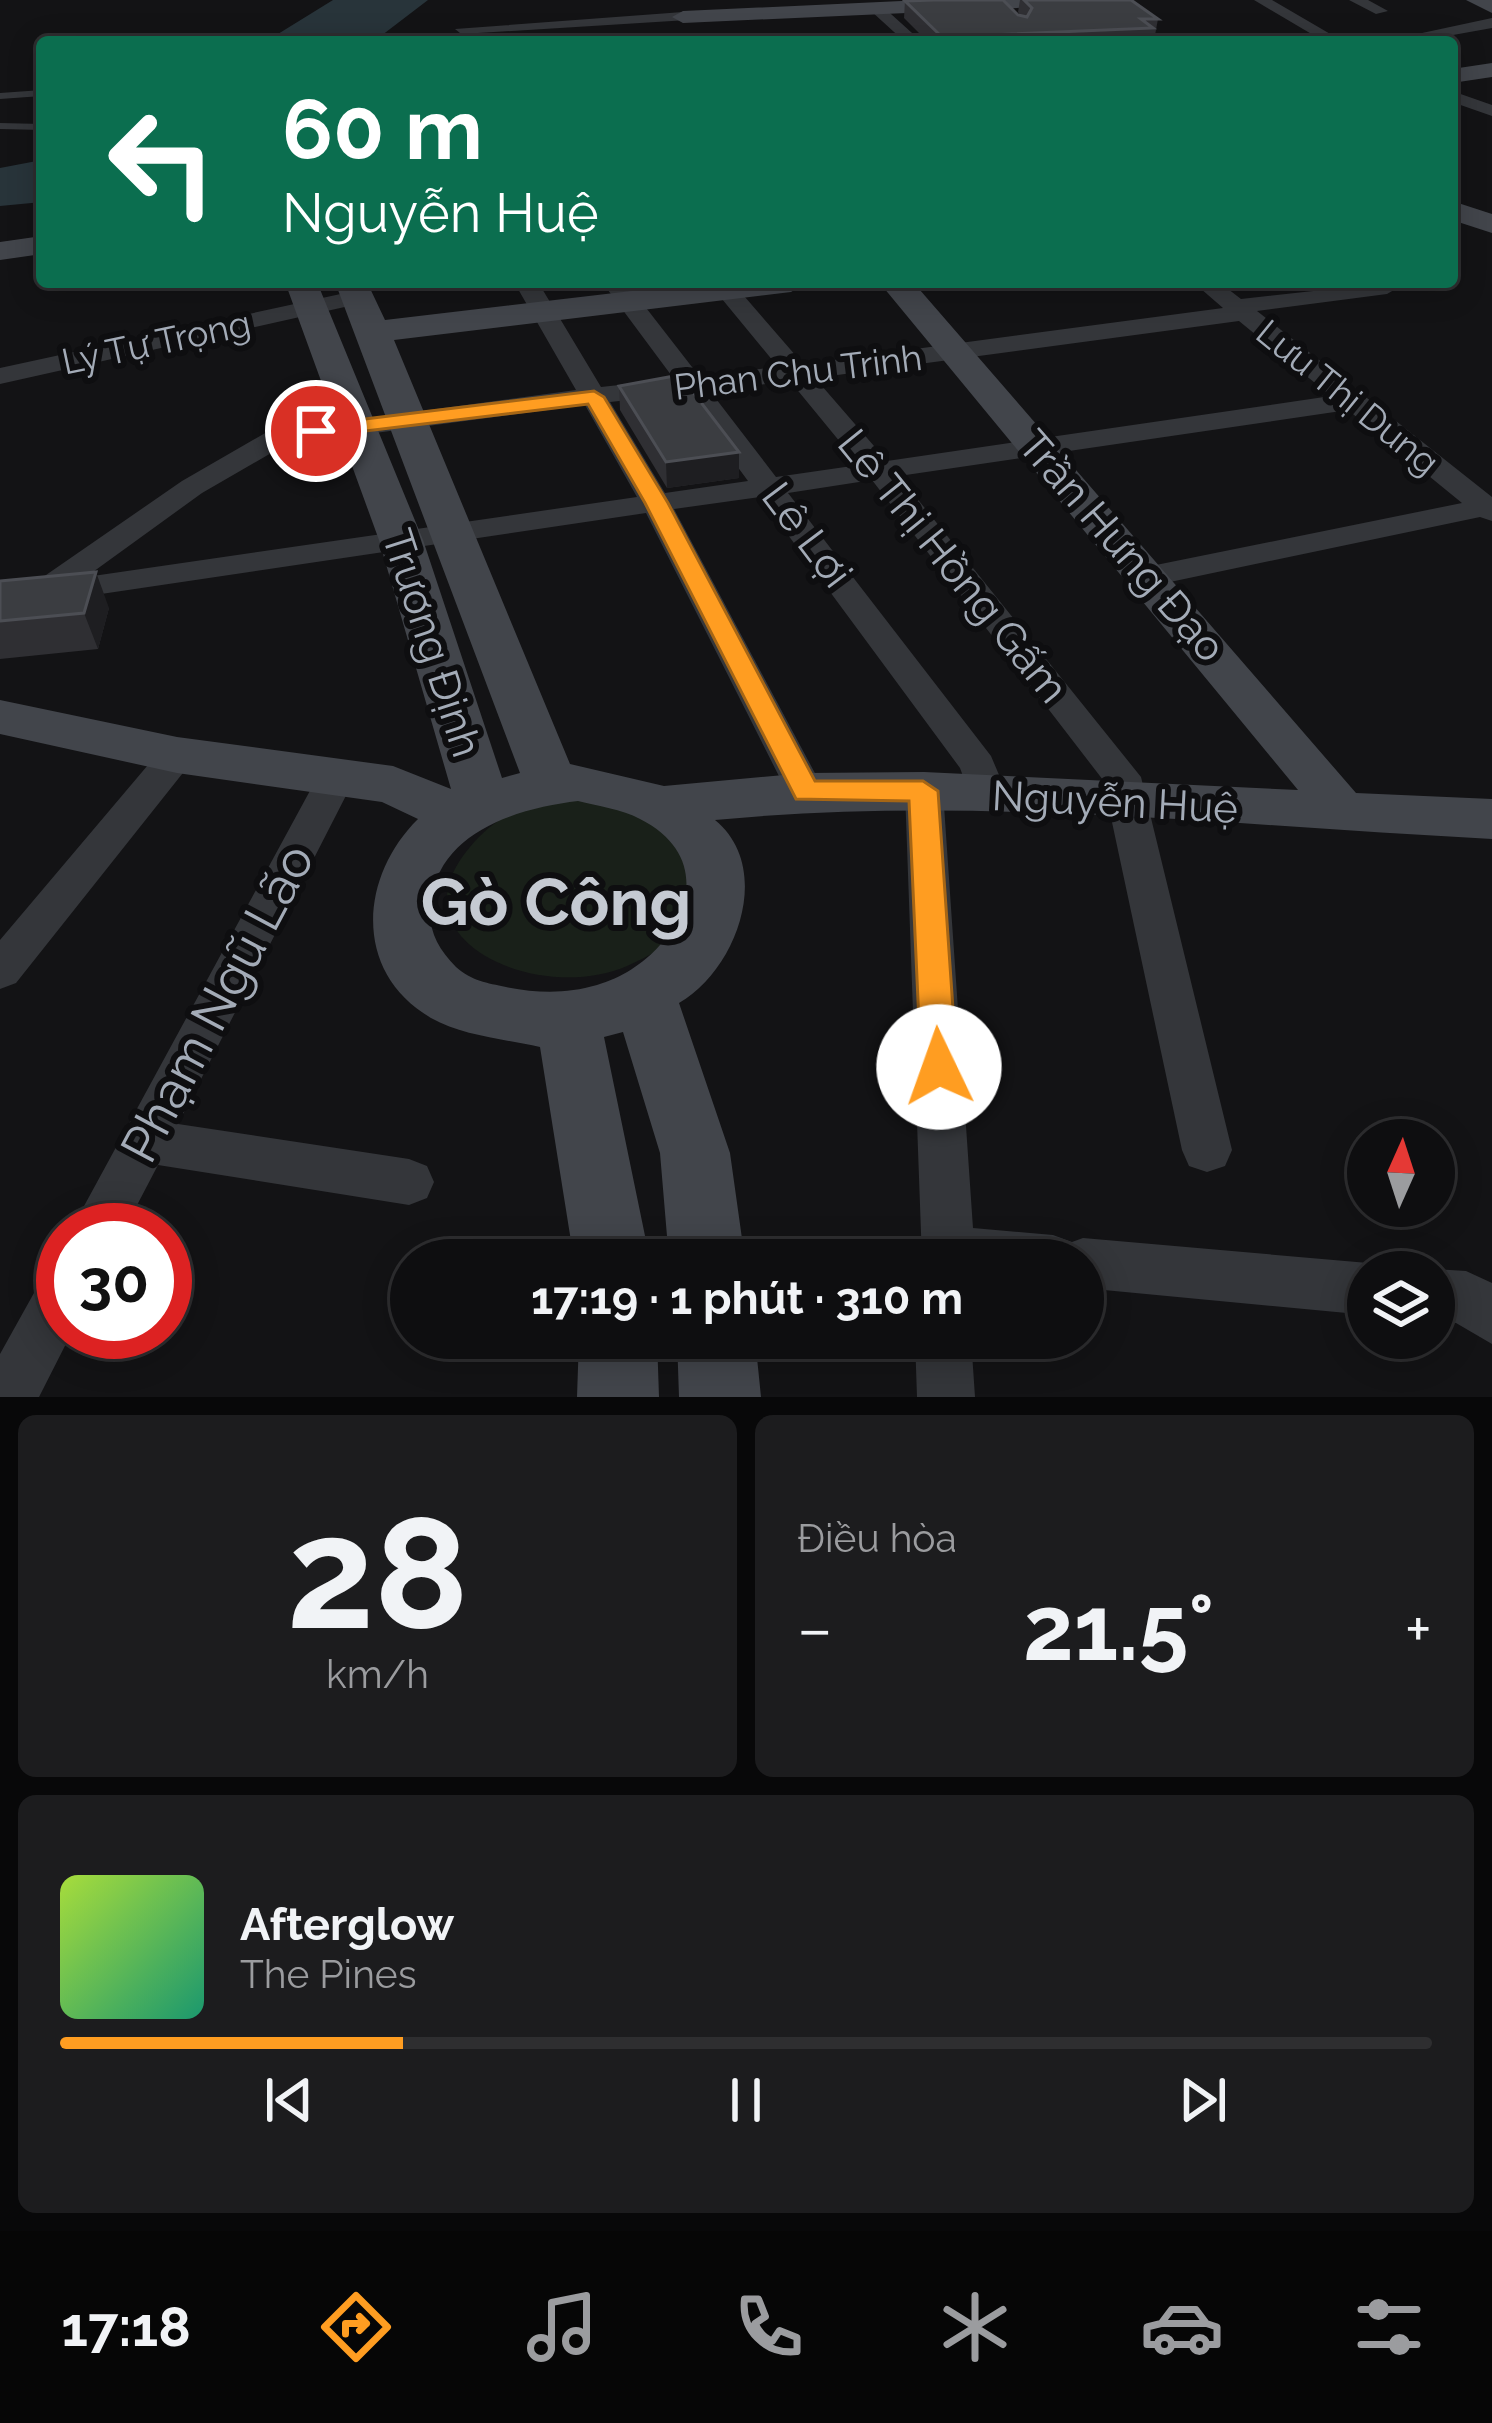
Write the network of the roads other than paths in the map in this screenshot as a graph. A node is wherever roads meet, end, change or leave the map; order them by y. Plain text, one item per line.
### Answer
1 (1062, 0) edge
2 (1261, 0) edge
3 (1355, 0) edge
4 (1476, 0) edge
5 (872, 4) edge
6 (786, 6) edge
7 (1492, 7) edge
8 (678, 9) edge
9 (1002, 9) edge
10 (1381, 11) dead end
11 (1492, 23) edge
12 (473, 36) edge
13 (697, 36) edge
14 (907, 36) edge
15 (1325, 36) edge
16 (1421, 36) edge
17 (1492, 70) edge
18 (1458, 75) edge
19 (36, 94) edge
20 (0, 96) edge
21 (1458, 98) edge
22 (1492, 111) edge
23 (0, 126) edge
24 (36, 127) edge
25 (1492, 196) edge
26 (1458, 204) edge
27 (1458, 209) edge
28 (1492, 224) edge
29 (36, 246) edge
30 (0, 251) edge
31 (690, 288) edge
32 (726, 288) edge
33 (900, 288) edge
34 (1212, 288) edge
35 (1375, 288) edge
36 (621, 292) edge
37 (306, 295) edge
38 (535, 296) edge
39 (361, 304) edge
40 (1239, 310) junction
41 (955, 352) junction
42 (796, 373) junction
43 (0, 376) edge
44 (691, 385) junction
45 (594, 397) junction
46 (1354, 400) junction
47 (409, 416) junction
48 (355, 424) junction
49 (1038, 446) junction
50 (880, 471) junction
51 (772, 487) junction
52 (656, 503) junction
53 (1489, 510) edge
54 (452, 531) junction
55 (401, 539) junction
56 (1151, 576) junction
57 (41, 593) junction
58 (0, 599) edge
59 (0, 717) edge
60 (177, 755) junction
61 (337, 776) junction
62 (551, 784) junction
63 (923, 791) junction
64 (806, 792) junction
65 (988, 796) junction
66 (1128, 801) junction
67 (667, 805) junction
68 (472, 809) junction
69 (1342, 815) junction
70 (1492, 819) edge
71 (0, 970) edge
72 (644, 994) junction
73 (568, 1020) junction
74 (145, 1141) junction
75 (1207, 1150) dead end
76 (409, 1183) dead end
77 (112, 1203) edge
78 (608, 1239) edge
79 (705, 1239) edge
80 (948, 1239) edge
81 (1104, 1265) edge
82 (1347, 1286) edge
83 (1455, 1297) edge
84 (1492, 1317) edge
85 (36, 1345) edge
86 (618, 1359) edge
87 (718, 1359) edge
88 (944, 1359) edge
89 (8, 1397) edge
90 (618, 1397) edge
91 (721, 1397) edge
92 (946, 1397) edge

1 - 9 main road
2 - 15 street
3 - 10 street
4 - 7 main road
5 - 6 main road
5 - 9 main road
5 - 14 street
6 - 8 main road
8 - 12 street
8 - 13 main road
11 - 16 street
17 - 18 main road
19 - 20 lane
21 - 22 street
23 - 24 lane
25 - 26 main road
27 - 28 main road
29 - 30 main road
31 - 36 main road
32 - 42 street, Lê Thị Hồng Gấm
33 - 41 main road, Trần Hưng Đạo
34 - 40 street, Lưu Thị Dung
35 - 40 street, Phan Chu Trinh
36 - 38 main road
36 - 44 street, Lê Lợi
37 - 39 street, Lý Tự Trọng
37 - 43 street, Lý Tự Trọng
37 - 48 main road, Trương Định
38 - 39 main road
38 - 45 street
39 - 47 main road, Trương Định
40 - 41 street, Phan Chu Trinh
40 - 46 street, Lưu Thị Dung
41 - 42 street, Phan Chu Trinh
41 - 49 main road, Trần Hưng Đạo
42 - 44 street, Phan Chu Trinh
42 - 50 street, Lê Thị Hồng Gấm
44 - 45 street, Phan Chu Trinh
44 - 51 street, Lê Lợi
45 - 47 street, Phan Chu Trinh
45 - 52 street
46 - 49 street
46 - 53 street, Lưu Thị Dung
47 - 48 street, Phan Chu Trinh
47 - 54 main road, Trương Định
48 - 55 main road, Trương Định
48 - 57 street, Phan Chu Trinh
49 - 50 street
49 - 56 main road, Trần Hưng Đạo
50 - 51 street
50 - 66 street, Lê Thị Hồng Gấm
51 - 52 street
51 - 65 street, Lê Lợi
52 - 54 street
52 - 64 street
53 - 56 street
54 - 55 street
54 - 62 main road, Trương Định
55 - 57 street
55 - 68 main road, Trương Định
56 - 69 main road, Trần Hưng Đạo
57 - 58 street
59 - 60 main road
60 - 61 main road
60 - 71 street
61 - 68 main road
61 - 74 street, Phạm Ngũ Lão
62 - 67 main road
62 - 68 main road
63 - 64 main road, Nguyễn Huệ
63 - 65 main road, Nguyễn Huệ
63 - 80 street
64 - 67 main road, Nguyễn Huệ
65 - 66 main road, Nguyễn Huệ
66 - 69 main road, Nguyễn Huệ
66 - 75 street, Lê Thị Hồng Gấm
67 - 72 main road
68 - 73 main road
69 - 70 main road, Nguyễn Huệ
72 - 73 main road
72 - 79 main road
73 - 78 main road
74 - 76 street
74 - 77 street, Phạm Ngũ Lão
81 - 82 street
83 - 84 street
85 - 89 street
86 - 90 main road
87 - 91 main road
88 - 92 street

